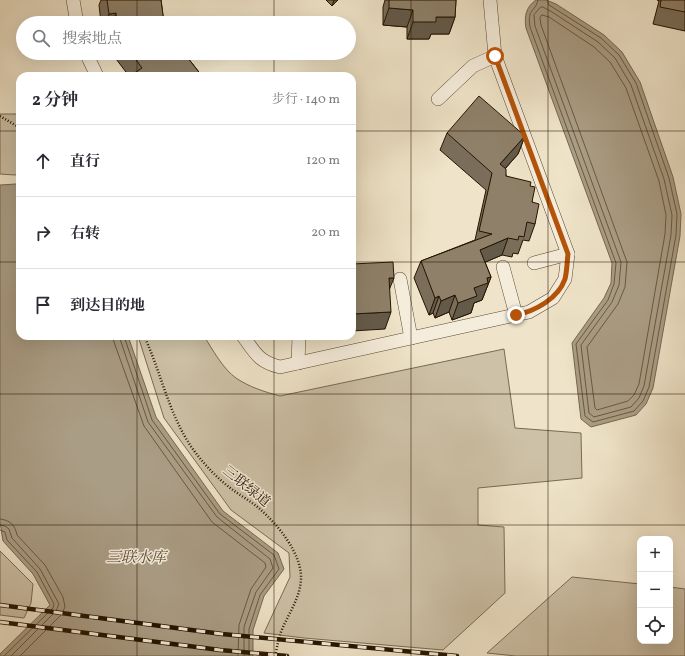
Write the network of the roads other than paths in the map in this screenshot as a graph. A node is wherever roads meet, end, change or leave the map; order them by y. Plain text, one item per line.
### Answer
1 (73, 0) edge
2 (490, 0) edge
3 (76, 16) edge
4 (495, 56) junction
5 (89, 60) edge
6 (95, 72) edge
7 (438, 99) dead end
8 (568, 254) junction
9 (534, 263) dead end
10 (503, 267) dead end
11 (400, 279) dead end
12 (516, 315) junction
13 (411, 338) junction
14 (246, 340) edge
15 (299, 340) edge
16 (298, 363) junction

1 - 3 street
2 - 4 street
4 - 7 street
4 - 8 street
5 - 6 street
8 - 9 street
8 - 12 street
10 - 12 street
11 - 13 street
12 - 13 street
13 - 16 street
14 - 16 street
15 - 16 street

